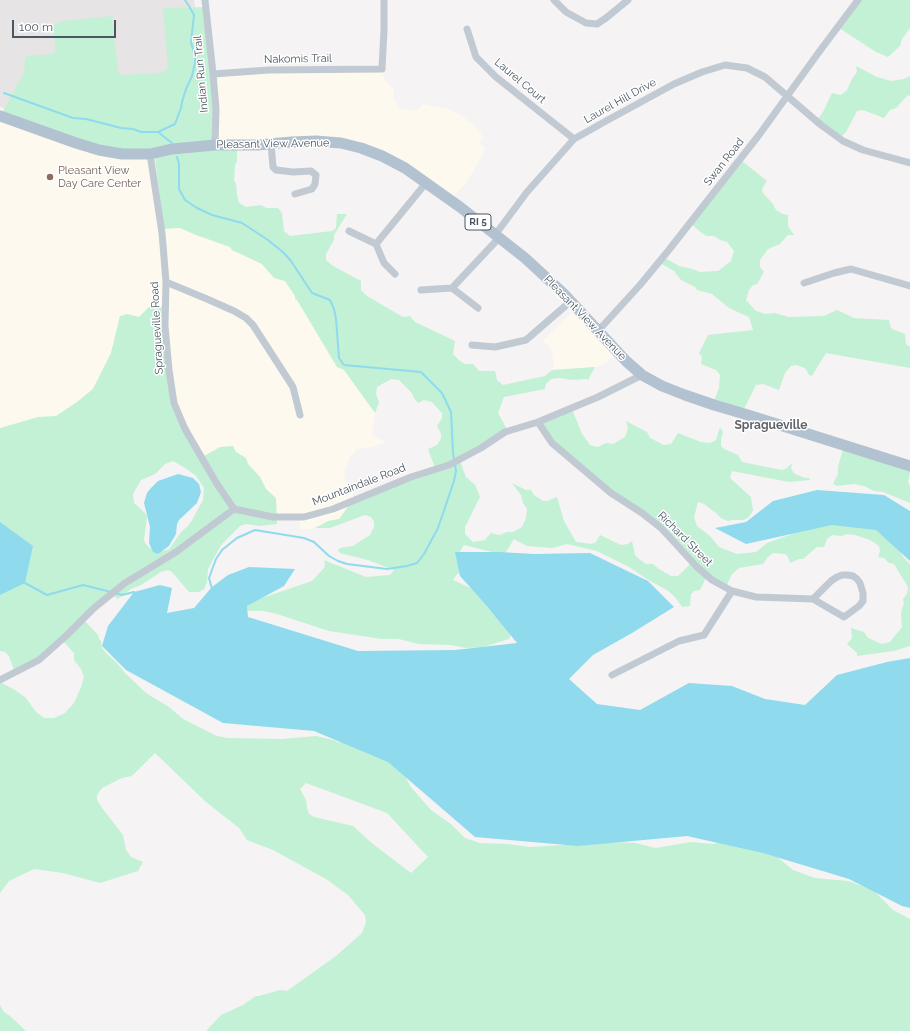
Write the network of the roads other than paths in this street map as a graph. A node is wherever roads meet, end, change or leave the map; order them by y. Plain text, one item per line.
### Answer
1 (205, 0) edge
2 (384, 0) edge
3 (554, 0) edge
4 (628, 0) edge
5 (858, 0) edge
6 (467, 29) dead end
7 (213, 74) junction
8 (788, 97) junction
9 (0, 116) edge
10 (574, 139) junction
11 (271, 144) junction
12 (215, 145) junction
13 (150, 154) junction
14 (910, 163) edge
15 (426, 183) junction
16 (295, 194) dead end
17 (349, 231) dead end
18 (497, 236) junction
19 (376, 244) junction
20 (395, 274) dead end
21 (166, 282) junction
22 (804, 283) dead end
23 (910, 286) edge
24 (452, 288) junction
25 (421, 290) dead end
26 (571, 301) junction
27 (478, 308) dead end
28 (598, 331) junction
29 (472, 345) dead end
30 (642, 375) junction
31 (300, 415) dead end
32 (538, 422) junction
33 (910, 466) edge
34 (234, 509) junction
35 (732, 590) junction
36 (813, 598) junction
37 (612, 675) dead end
38 (0, 680) edge

1 - 7 street, Indian Run Trail
2 - 7 street, Nakomis Trail
3 - 4 street
5 - 8 street, Swan Road
6 - 10 street, Laurel Court
7 - 12 street, Indian Run Trail
8 - 10 street, Laurel Hill Drive
8 - 14 street, Laurel Hill Drive
8 - 28 street, Swan Road
9 - 13 main road, Pleasant View Avenue / RI 5
10 - 18 street, Laurel Hill Drive
11 - 12 main road, Pleasant View Avenue / RI 5
11 - 15 main road, Pleasant View Avenue / RI 5
11 - 16 street
12 - 13 main road, Pleasant View Avenue / RI 5
13 - 21 street, Spragueville Road
15 - 18 main road, Pleasant View Avenue / RI 5
15 - 19 street
17 - 19 street
18 - 24 street, Laurel Hill Drive
18 - 26 main road, Pleasant View Avenue / RI 5
19 - 20 street
21 - 31 street
21 - 34 street, Spragueville Road
22 - 23 street
24 - 25 street
24 - 27 street
26 - 28 main road, Pleasant View Avenue / RI 5
26 - 29 street
28 - 30 main road, Pleasant View Avenue / RI 5
30 - 32 street, Mountaindale Road
30 - 33 main road, Pleasant View Avenue / RI 5
32 - 34 street, Mountaindale Road
32 - 35 street, Richard Street
34 - 38 street
35 - 36 street, Richard Street
35 - 37 street
36 - 36 street

